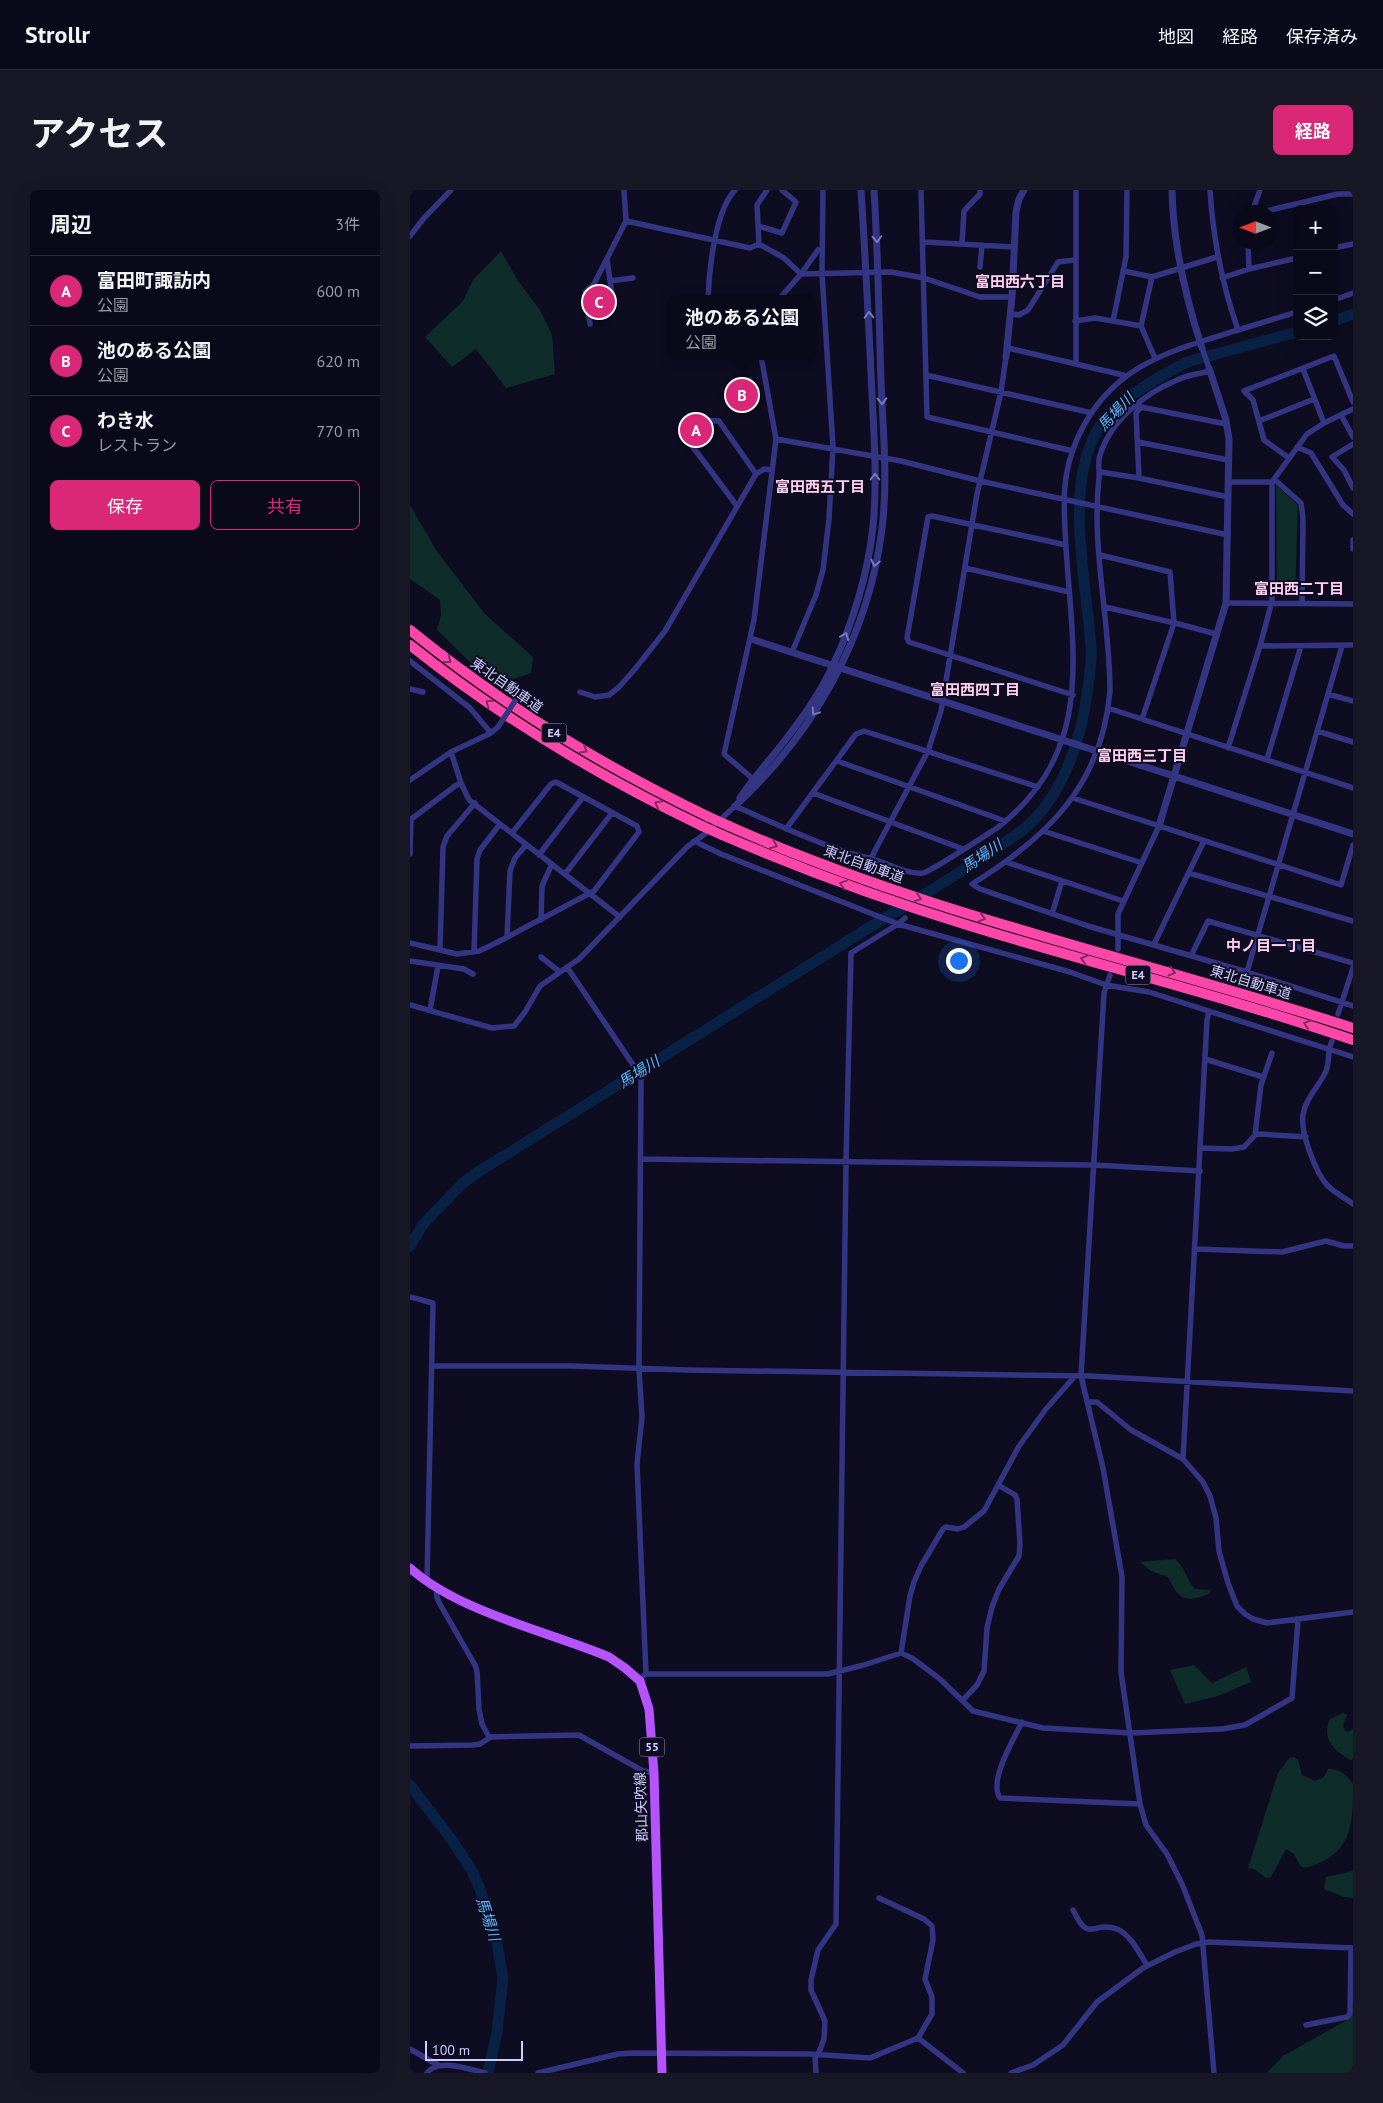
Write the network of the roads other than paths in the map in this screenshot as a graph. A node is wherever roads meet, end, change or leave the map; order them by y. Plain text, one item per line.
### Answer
1 (451, 190) edge
2 (624, 190) edge
3 (735, 190) edge
4 (767, 190) edge
5 (782, 190) edge
6 (823, 190) edge
7 (861, 190) edge
8 (874, 190) edge
9 (922, 190) edge
10 (980, 190) edge
11 (1024, 190) edge
12 (1076, 190) edge
13 (1127, 190) edge
14 (1172, 190) edge
15 (1210, 190) edge
16 (1260, 190) edge
17 (1338, 192) edge
18 (1353, 194) edge
19 (1255, 205) edge
20 (1278, 208) edge
21 (626, 220) junction
22 (758, 226) junction
23 (410, 236) edge
24 (714, 240) junction
25 (924, 242) junction
26 (759, 244) junction
27 (962, 244) junction
28 (1353, 244) edge
29 (982, 246) junction
30 (1014, 247) junction
31 (1338, 247) edge
32 (818, 250) dead end
33 (1248, 250) edge
34 (1217, 257) junction
35 (607, 259) junction
36 (1293, 259) edge
37 (1075, 260) junction
38 (980, 267) dead end
39 (1180, 267) junction
40 (1249, 269) junction
41 (1124, 271) junction
42 (867, 272) junction
43 (878, 272) junction
44 (801, 274) junction
45 (822, 274) junction
46 (1152, 277) junction
47 (633, 278) dead end
48 (924, 278) junction
49 (1222, 278) junction
50 (610, 281) junction
51 (1353, 293) edge
52 (612, 295) dead end
53 (708, 295) edge
54 (783, 295) edge
55 (1012, 297) junction
56 (1338, 299) edge
57 (1293, 313) edge
58 (1011, 314) junction
59 (1075, 321) junction
60 (1114, 321) junction
61 (590, 324) dead end
62 (1141, 326) junction
63 (1238, 330) junction
64 (1201, 345) junction
65 (1008, 348) junction
66 (1006, 357) joint
67 (1155, 358) junction
68 (762, 360) edge
69 (1076, 363) junction
70 (1303, 369) junction
71 (1209, 370) junction
72 (926, 375) junction
73 (1127, 376) junction
74 (1001, 392) junction
75 (1314, 399) junction
76 (1353, 402) edge
77 (1353, 409) edge
78 (1092, 413) junction
79 (1341, 415) junction
80 (1259, 421) junction
81 (1324, 423) junction
82 (1226, 424) junction
83 (991, 433) junction
84 (1353, 437) edge
85 (776, 438) junction
86 (1138, 442) junction
87 (1353, 444) edge
88 (833, 447) junction
89 (1297, 447) junction
90 (1073, 451) junction
91 (875, 457) junction
92 (885, 458) junction
93 (1289, 458) junction
94 (1228, 460) junction
95 (772, 470) junction
96 (1100, 472) junction
97 (756, 474) junction
98 (1139, 478) junction
99 (980, 481) junction
100 (1273, 481) junction
101 (1229, 482) junction
102 (1353, 488) edge
103 (1228, 497) junction
104 (1066, 499) junction
105 (738, 506) junction
106 (1094, 506) junction
107 (1353, 514) edge
108 (972, 524) junction
109 (1228, 535) junction
110 (1353, 540) edge
111 (1066, 545) junction
112 (1353, 549) edge
113 (1100, 555) junction
114 (965, 568) junction
115 (1069, 592) junction
116 (1226, 603) junction
117 (1271, 604) junction
118 (1302, 604) junction
119 (1353, 604) edge
120 (1105, 607) junction
121 (1174, 623) junction
122 (410, 630) edge
123 (1216, 634) junction
124 (751, 639) junction
125 (410, 645) edge
126 (1353, 645) edge
127 (1260, 646) junction
128 (1301, 646) junction
129 (1342, 646) junction
130 (792, 652) junction
131 (950, 656) junction
132 (410, 662) edge
133 (833, 665) junction
134 (841, 668) junction
135 (410, 689) edge
136 (423, 692) dead end
137 (580, 692) dead end
138 (1328, 694) junction
139 (519, 695) dead end
140 (1073, 695) junction
141 (943, 701) junction
142 (1353, 701) edge
143 (1108, 708) junction
144 (1142, 719) junction
145 (1317, 730) junction
146 (491, 733) junction
147 (1186, 734) junction
148 (1064, 740) junction
149 (1353, 742) edge
150 (1228, 748) junction
151 (1095, 750) junction
152 (928, 751) junction
153 (451, 752) junction
154 (1267, 759) junction
155 (837, 761) junction
156 (1305, 772) junction
157 (1174, 775) junction
158 (752, 779) junction
159 (410, 780) edge
160 (461, 783) junction
161 (909, 786) junction
162 (1038, 787) junction
163 (1353, 788) edge
164 (813, 793) junction
165 (583, 797) junction
166 (1073, 798) junction
167 (475, 803) junction
168 (735, 806) junction
169 (612, 813) junction
170 (1293, 814) junction
171 (410, 819) edge
172 (890, 820) junction
173 (1006, 821) junction
174 (500, 824) junction
175 (1159, 826) junction
176 (786, 828) junction
177 (1043, 832) junction
178 (512, 833) junction
179 (1353, 834) edge
180 (694, 841) junction
181 (1204, 841) junction
182 (526, 845) junction
183 (1353, 845) edge
184 (963, 849) junction
185 (410, 854) edge
186 (539, 855) junction
187 (872, 858) junction
188 (1006, 862) junction
189 (1142, 863) junction
190 (552, 864) junction
191 (1278, 864) junction
192 (1189, 873) junction
193 (565, 874) junction
194 (1062, 881) junction
195 (590, 894) junction
196 (1269, 896) junction
197 (1123, 900) junction
198 (1052, 914) junction
199 (620, 918) junction
200 (905, 918) dead end
201 (541, 920) junction
202 (1353, 921) edge
203 (898, 924) junction
204 (1118, 935) junction
205 (1258, 935) junction
206 (507, 937) junction
207 (410, 943) edge
208 (1154, 944) junction
209 (440, 949) junction
210 (1118, 949) dead end
211 (474, 952) junction
212 (1191, 956) junction
213 (540, 958) dead end
214 (410, 961) edge
215 (1353, 963) edge
216 (438, 966) junction
217 (567, 966) junction
218 (1353, 968) edge
219 (560, 972) junction
220 (1247, 972) junction
221 (473, 974) dead end
222 (1110, 975) dead end
223 (1106, 985) junction
224 (1342, 1003) junction
225 (410, 1005) edge
226 (1353, 1006) edge
227 (430, 1010) junction
228 (1209, 1011) junction
229 (1338, 1014) dead end
230 (1353, 1028) edge
231 (1353, 1040) edge
232 (1332, 1041) dead end
233 (1328, 1049) junction
234 (1272, 1053) dead end
235 (1353, 1057) edge
236 (1205, 1059) junction
237 (1263, 1077) junction
238 (1255, 1135) junction
239 (1306, 1137) junction
240 (1201, 1148) junction
241 (641, 1159) junction
242 (846, 1162) junction
243 (1094, 1165) junction
244 (1200, 1171) junction
245 (1353, 1204) edge
246 (1353, 1246) edge
247 (1196, 1249) junction
248 (410, 1297) edge
249 (432, 1366) junction
250 (638, 1369) junction
251 (845, 1371) junction
252 (1078, 1376) junction
253 (1187, 1382) junction
254 (1353, 1391) edge
255 (1087, 1402) junction
256 (1183, 1459) junction
257 (998, 1485) junction
258 (410, 1568) edge
259 (427, 1581) junction
260 (436, 1586) junction
261 (1353, 1612) edge
262 (1298, 1620) junction
263 (901, 1653) junction
264 (840, 1672) junction
265 (646, 1674) junction
266 (638, 1680) junction
267 (963, 1700) junction
268 (1022, 1722) junction
269 (1131, 1733) junction
270 (489, 1737) junction
271 (410, 1746) edge
272 (654, 1773) junction
273 (1140, 1804) junction
274 (878, 1898) dead end
275 (1073, 1910) dead end
276 (1202, 1943) junction
277 (1352, 1948) edge
278 (1147, 1965) junction
279 (1306, 2026) dead end
280 (918, 2038) junction
281 (410, 2049) edge
282 (662, 2052) junction
283 (817, 2055) junction
284 (438, 2066) junction
285 (483, 2072) edge
286 (426, 2073) edge
287 (538, 2073) edge
288 (662, 2073) edge
289 (816, 2073) edge
290 (963, 2073) edge
291 (1011, 2073) edge
292 (1214, 2073) edge

1 - 23 street
2 - 21 street
3 - 24 street
4 - 22 street
5 - 22 street
6 - 45 street
7 - 42 street
8 -> 43 street
9 - 25 street
10 - 27 street
11 - 30 street
12 - 37 street
13 - 41 street
14 - 39 street
15 - 34 street
16 - 19 street
17 - 18 street
17 - 20 street
21 - 24 street
21 - 35 street
22 - 26 street
24 - 26 street
24 - 53 street
25 - 27 street
25 - 48 street
26 - 44 street
27 - 29 street
28 - 31 street
29 - 30 street
29 - 38 street
30 - 55 street
32 - 44 street
33 - 40 street
34 - 39 street
34 - 49 street
35 - 50 street
35 - 61 street
36 - 40 street
37 - 58 street
37 - 59 street
39 - 46 street
39 - 64 street
40 - 49 street
41 - 46 street
41 - 60 street
42 - 43 street
42 - 45 street
91 -> 42 street
43 - 48 street
43 -> 92 street
44 - 45 street
44 - 54 street
45 - 88 street
46 - 62 street
47 - 50 street
48 - 55 street
48 - 72 street
49 - 63 street
50 - 52 street
51 - 56 street
55 - 58 street
57 - 63 street
58 - 65 street
59 - 60 street
59 - 69 street
60 - 62 street
62 - 67 street
63 - 64 street
64 - 67 street
64 - 71 street
65 - 66 street
65 - 69 street
66 - 74 street
67 - 73 street
68 - 85 street
69 - 73 street
70 - 75 street
70 - 76 street
70 - 80 street
71 - 82 street
71 - 96 street
72 - 74 street
72 - 83 street
73 - 78 street
74 - 78 street
74 - 83 street
75 - 80 street
75 - 81 street
77 - 79 street
78 - 90 street
79 - 81 street
79 - 84 street
80 - 93 street
81 - 89 street
82 - 86 street
82 - 94 street
83 - 90 street
83 - 99 street
85 - 88 street
85 - 95 street
86 - 94 street
86 - 98 street
87 - 102 street
88 - 91 street
88 - 130 street
89 - 93 street
89 - 107 street
90 - 104 street
91 - 92 street
133 -> 91 street
92 - 99 street
92 -> 134 street
93 - 100 street
94 - 101 street
95 - 97 street
95 - 124 street
96 - 98 street
96 - 106 street
97 - 105 street
97 - 105 street
98 - 103 street
99 - 104 street
99 - 108 street
100 - 101 street
100 - 117 street
100 - 118 street
101 - 103 street
103 - 109 street
104 - 106 street
104 - 111 street
105 - 137 street
106 - 109 street
106 - 113 street
108 - 111 street
108 - 114 street
108 - 131 street
109 - 116 street
110 - 112 street
111 - 115 street
113 - 120 street
113 - 121 street
114 - 115 street
114 - 131 street
115 - 140 street
116 - 117 street
116 - 123 street
117 - 118 street
117 - 127 street
118 - 119 street
120 - 121 street
120 - 143 street
121 - 123 street
121 - 144 street
122 -> 230 highway, 東北自動車道 / E4, bridge
123 - 147 street
124 - 130 street
124 - 158 street
231 -> 125 highway, 東北自動車道 / E4, bridge
126 - 129 street
127 - 128 street
127 - 150 street
128 - 129 street
128 - 154 street
129 - 138 street
130 - 133 street
131 - 140 street
131 - 141 street
132 - 146 street
133 - 134 street
133 - 158 street
134 - 141 street
134 -> 168 street
135 - 136 street
138 - 142 street
138 - 145 street
139 - 146 street, bridge
140 - 148 street
141 - 148 street
141 - 152 street
143 - 144 street
143 - 151 street
144 - 147 street
145 - 149 street
145 - 156 street
146 - 153 street
147 - 150 street
147 - 157 street
148 - 151 street
148 - 162 street
150 - 154 street
151 - 157 street
151 - 166 street
152 - 155 street
152 - 161 street
152 - 162 street
153 - 159 street
153 - 160 street
154 - 156 street
155 - 161 street
155 - 164 street
156 - 163 street
156 - 170 street
157 - 170 street
157 - 175 street
158 - 168 street
160 - 167 street
160 - 171 street
161 - 172 street
161 - 173 street
162 - 173 street
164 - 172 street
164 - 176 street
165 - 169 street
165 - 178 street
165 - 186 street
166 - 175 street
166 - 177 street
167 - 174 street
167 - 209 street
168 - 176 street
168 - 180 street
169 - 193 street
169 - 195 street
170 - 179 street
170 - 191 street
171 - 185 street
172 - 184 street
172 - 187 street
173 - 184 street
174 - 178 street
174 - 211 street
175 - 181 street
175 - 189 street
176 - 187 street
177 - 188 street
177 - 189 street
178 - 182 street
180 - 199 street
180 - 203 street
181 - 191 street
181 - 192 street
182 - 186 street
182 - 206 street
183 - 191 street
184 - 187 street
186 - 190 street
188 - 194 street
188 - 198 street
189 - 197 street
190 - 193 street
190 - 201 street
191 - 196 street
192 - 196 street
192 - 208 street
193 - 195 street
194 - 197 street
194 - 198 street
195 - 199 street
195 - 201 street
196 - 202 street
196 - 205 street
197 - 204 street
198 - 204 street
199 - 217 street
200 - 203 street
201 - 206 street
203 - 223 street
203 - 242 street
204 - 208 street
204 - 210 street
205 - 212 street
205 - 215 street
205 - 220 street
206 - 211 street
207 - 209 street
208 - 212 street
209 - 211 street
212 - 220 street
213 - 219 street
214 - 216 street
216 - 221 street
216 - 227 street
217 - 219 street
217 - 241 street
218 - 224 street
219 - 227 street
220 - 224 street
222 - 223 street
223 - 228 street
223 - 243 street
224 - 226 street
224 - 229 street
225 - 227 street
228 - 233 street
228 - 236 street
232 - 233 street
233 - 235 street
233 - 239 street
234 - 237 street
236 - 237 street
236 - 240 street
237 - 238 street
238 - 239 street
238 - 240 street
239 - 245 street
240 - 244 street
241 - 242 street
241 - 250 street
242 - 243 street
242 - 251 street
243 - 244 street
243 - 252 street
244 - 247 street
246 - 247 street
247 - 253 street
248 - 249 street
249 - 250 street
249 - 259 street
250 - 251 street
250 - 265 street
251 - 252 street
251 - 264 street
252 - 253 street
252 - 255 street
252 - 257 street
253 - 254 street
253 - 256 street
255 - 256 street
255 - 269 street
256 - 262 street
257 - 263 street
257 - 267 street
258 - 259 main road, 郡山矢吹線 / 55
259 - 260 main road, 郡山矢吹線 / 55
260 - 266 main road, 郡山矢吹線 / 55
260 - 270 street
261 - 262 street
262 - 269 street
263 - 264 street
263 - 267 street
264 - 265 street
264 - 283 street
265 - 266 street
266 - 272 main road, 郡山矢吹線 / 55
267 - 268 street
268 - 269 street
268 - 273 street
269 - 273 street
270 - 271 street
270 - 272 street
272 - 282 main road, 郡山矢吹線 / 55
273 - 276 street
274 - 280 street
275 - 278 street
276 - 277 street
276 - 278 street
276 - 292 street
277 - 279 street
278 - 291 street
280 - 283 street
280 - 290 street
281 - 284 street
282 - 283 street
282 - 287 street
282 - 288 main road, 郡山矢吹線 / 55
283 - 289 street
284 - 285 street
284 - 286 street

